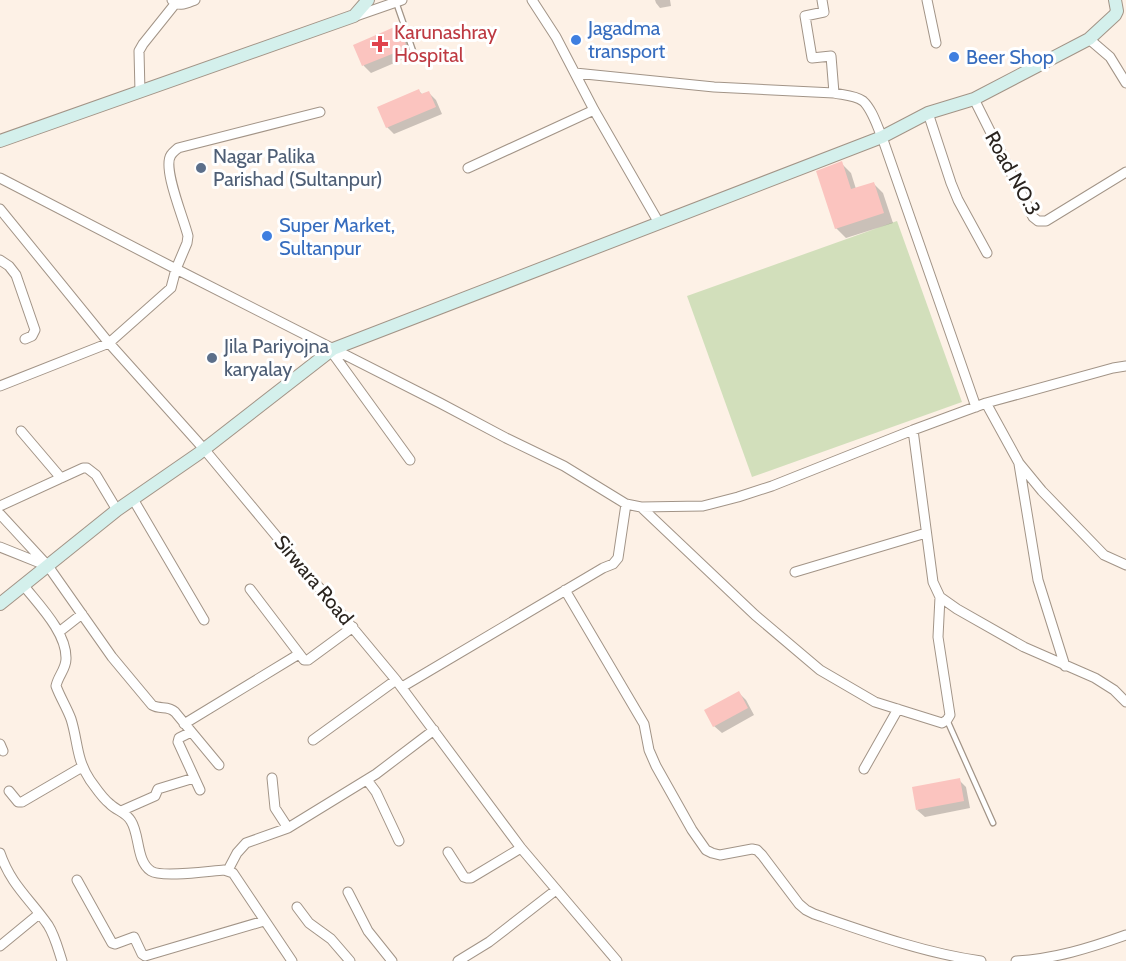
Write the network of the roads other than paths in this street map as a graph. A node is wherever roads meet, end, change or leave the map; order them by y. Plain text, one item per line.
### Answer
1 (195, 0) edge
2 (368, 0) edge
3 (532, 0) edge
4 (822, 0) edge
5 (927, 0) edge
6 (1115, 0) edge
7 (399, 1) edge
8 (174, 2) edge
9 (354, 16) junction
10 (1089, 39) junction
11 (936, 43) dead end
12 (413, 51) dead end
13 (575, 73) junction
14 (1126, 83) edge
15 (140, 92) junction
16 (834, 93) junction
17 (974, 99) junction
18 (594, 110) junction
19 (320, 112) dead end
20 (928, 113) junction
21 (882, 137) junction
22 (0, 141) edge
23 (468, 168) dead end
24 (1126, 172) edge
25 (0, 178) edge
26 (0, 208) edge
27 (658, 223) junction
28 (987, 253) dead end
29 (0, 260) edge
30 (176, 269) junction
31 (25, 339) dead end
32 (109, 343) junction
33 (332, 350) junction
34 (1126, 366) edge
35 (0, 386) edge
36 (986, 403) junction
37 (976, 406) junction
38 (913, 430) junction
39 (21, 431) dead end
40 (204, 449) junction
41 (410, 460) dead end
42 (1019, 463) junction
43 (61, 478) junction
44 (133, 499) junction
45 (626, 504) junction
46 (0, 506) edge
47 (641, 507) junction
48 (117, 510) junction
49 (0, 513) edge
50 (926, 533) junction
51 (0, 547) edge
52 (1126, 565) edge
53 (48, 566) junction
54 (795, 572) dead end
55 (24, 586) junction
56 (250, 589) dead end
57 (565, 590) junction
58 (940, 597) junction
59 (0, 604) edge
60 (82, 614) junction
61 (204, 620) dead end
62 (353, 627) junction
63 (59, 632) junction
64 (299, 654) junction
65 (1065, 666) junction
66 (399, 683) junction
67 (1126, 702) edge
68 (898, 708) junction
69 (947, 720) junction
70 (188, 728) junction
71 (434, 730) junction
72 (313, 741) dead end
73 (219, 765) dead end
74 (82, 767) junction
75 (864, 769) dead end
76 (194, 778) junction
77 (272, 778) dead end
78 (367, 780) junction
79 (200, 790) dead end
80 (9, 791) dead end
81 (121, 812) junction
82 (993, 823) dead end
83 (288, 828) junction
84 (399, 842) dead end
85 (521, 848) junction
86 (448, 852) dead end
87 (0, 853) edge
88 (228, 870) junction
89 (77, 880) dead end
90 (556, 890) junction
91 (348, 892) dead end
92 (297, 907) dead end
93 (39, 914) junction
94 (264, 921) junction
95 (1126, 935) edge
96 (0, 946) edge
97 (62, 961) edge
98 (292, 961) edge
99 (350, 961) edge
100 (392, 961) edge
101 (458, 961) edge
102 (617, 961) edge
103 (981, 961) edge
104 (1016, 961) edge

1 - 8 street
2 - 9 street
3 - 13 street
4 - 16 street
5 - 11 street
6 - 10 street
7 - 9 street
7 - 12 lane
8 - 15 street
9 - 15 street
10 - 14 street
10 - 17 street
13 - 16 street
13 - 18 street
15 - 22 street
16 - 21 street
17 - 20 street
17 - 24 street, Road NO.3
18 - 23 street
18 - 27 street
19 - 30 street
20 - 21 street
20 - 28 street
21 - 27 street
21 - 37 street
25 - 30 street
26 - 32 street, Sirwara Road
27 - 33 street
29 - 31 street
30 - 32 street
30 - 33 street
32 - 35 street
32 - 40 street, Sirwara Road
33 - 40 street
33 - 41 street
33 - 45 street
34 - 36 street
36 - 37 street
36 - 42 street
37 - 38 street
38 - 47 street
38 - 50 street
39 - 43 street
40 - 44 street
40 - 62 street, Sirwara Road
42 - 52 street
42 - 65 street
43 - 46 street
43 - 48 street
44 - 48 street
44 - 61 street
45 - 47 street
45 - 57 street
47 - 68 street
48 - 53 street
49 - 53 street
50 - 54 street
50 - 58 street
51 - 53 street
53 - 55 street
53 - 60 street
55 - 59 street
55 - 63 street
56 - 64 street
57 - 66 street
57 - 103 street
58 - 65 street
58 - 69 street
60 - 63 street
60 - 70 street
62 - 64 street
62 - 66 street, Sirwara Road
63 - 74 street
64 - 70 street
65 - 67 street
66 - 71 street, Sirwara Road
66 - 72 street
68 - 69 street
68 - 75 street
69 - 82 lane
70 - 73 street
70 - 76 street
71 - 78 street
71 - 85 street, Sirwara Road
74 - 80 street
74 - 81 street
76 - 79 street
76 - 81 street
77 - 83 street
78 - 83 street
78 - 84 street
81 - 88 street
83 - 88 street
85 - 86 street
85 - 90 street, Sirwara Road
87 - 93 street
88 - 94 street
89 - 94 street
90 - 101 street
90 - 102 street, Sirwara Road
91 - 100 street
92 - 99 street
93 - 96 street
93 - 97 street
94 - 98 street
95 - 104 street

